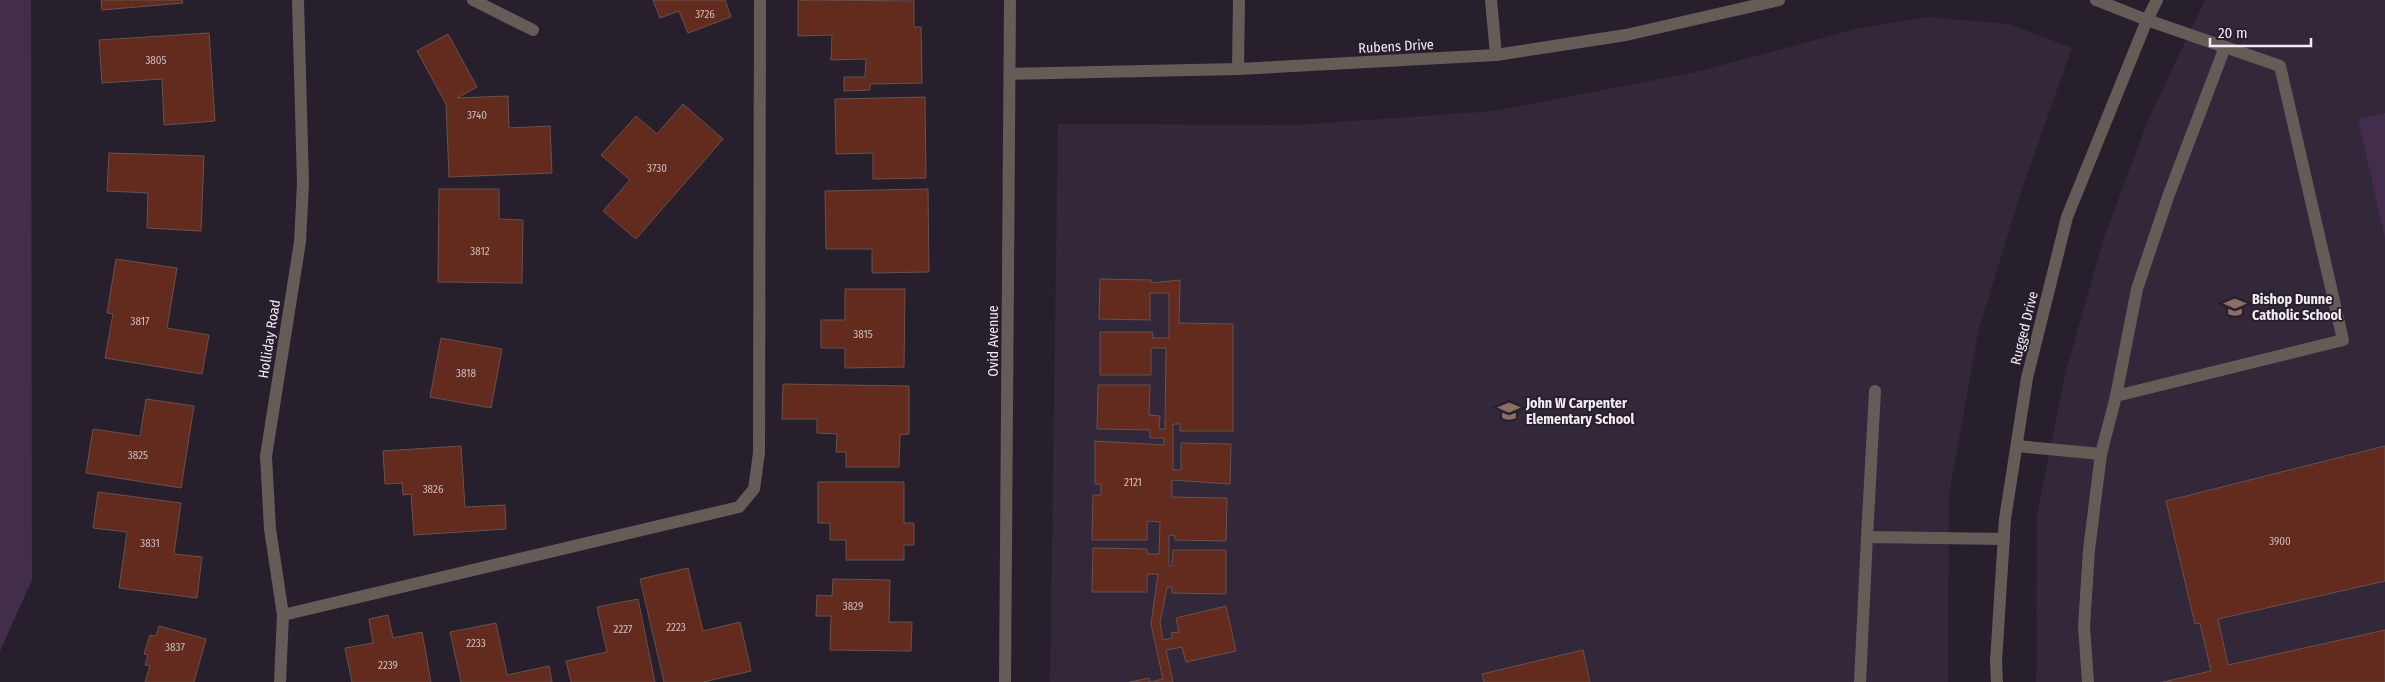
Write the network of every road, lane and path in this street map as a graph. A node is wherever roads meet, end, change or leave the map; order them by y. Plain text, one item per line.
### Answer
1 (298, 0) edge
2 (473, 0) edge
3 (760, 0) edge
4 (1010, 0) edge
5 (1239, 0) edge
6 (1491, 0) edge
7 (1778, 0) edge
8 (2096, 0) edge
9 (2158, 0) edge
10 (2147, 20) junction
11 (533, 30) dead end
12 (2225, 47) junction
13 (1496, 55) junction
14 (1238, 69) junction
15 (1010, 74) junction
16 (1875, 391) dead end
17 (2116, 396) junction
18 (2017, 446) junction
19 (2101, 454) junction
20 (1867, 537) junction
21 (2004, 538) junction
22 (283, 615) junction
23 (280, 682) edge
24 (1005, 682) edge
25 (1860, 682) edge
26 (1997, 682) edge
27 (2088, 682) edge

1 - 22 street, Holliday Road
2 - 11 street
3 - 22 street
4 - 15 street, Ovid Avenue
5 - 14 street
6 - 13 street
7 - 13 street, Rubens Drive
8 - 10 street
9 - 10 street, Rugged Drive
10 - 12 street
10 - 18 street, Rugged Drive
12 - 17 street
12 - 17 street
13 - 14 street, Rubens Drive
14 - 15 street, Rubens Drive
15 - 24 street, Ovid Avenue
16 - 20 street
17 - 19 street
18 - 19 street
18 - 21 street, Rugged Drive
19 - 27 street
20 - 21 street
20 - 25 street
21 - 26 street, Rugged Drive
22 - 23 street, Holliday Road

